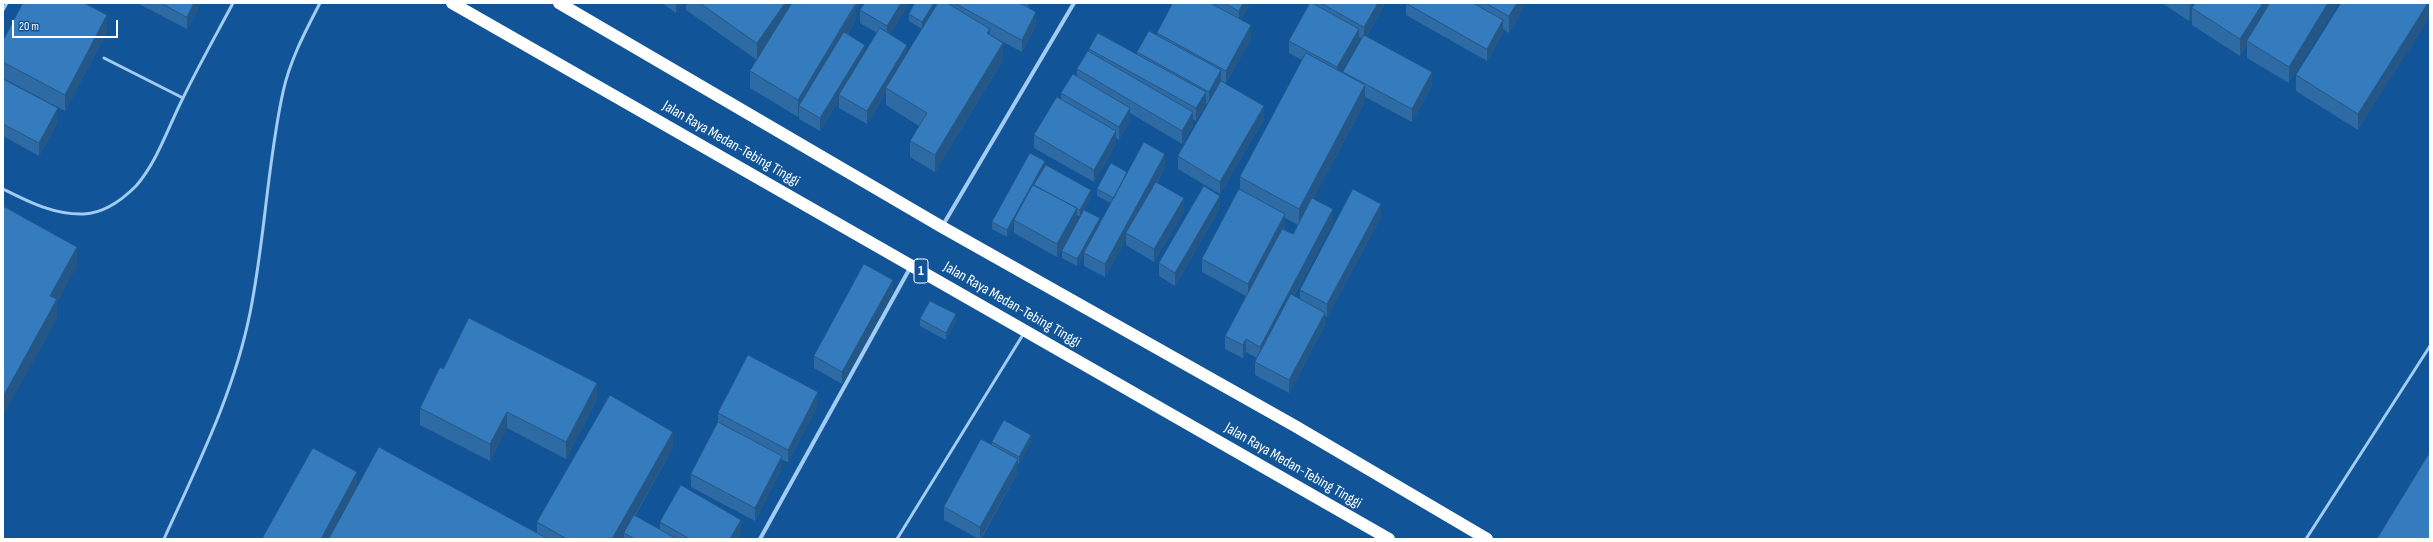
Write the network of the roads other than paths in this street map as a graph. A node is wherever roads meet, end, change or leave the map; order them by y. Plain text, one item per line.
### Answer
1 (7, 3) edge
2 (233, 3) edge
3 (320, 3) edge
4 (452, 3) edge
5 (559, 3) edge
6 (1074, 3) edge
7 (3, 10) edge
8 (104, 58) dead end
9 (183, 98) junction
10 (3, 189) edge
11 (942, 226) junction
12 (912, 266) junction
13 (1024, 331) junction
14 (2430, 346) edge
15 (164, 539) edge
16 (760, 539) edge
17 (897, 539) edge
18 (1388, 539) edge
19 (1487, 539) edge
20 (2306, 539) edge

1 - 7 lane
2 - 9 lane
3 - 15 lane
4 - 12 highway, Jalan Raya Medan-Tebing Tinggi / 1
5 - 11 highway
6 - 11 street
8 - 9 lane
9 - 10 lane
11 - 19 highway
12 - 13 highway, Jalan Raya Medan-Tebing Tinggi / 1
12 - 16 street
13 - 17 lane
13 - 18 highway, Jalan Raya Medan-Tebing Tinggi / 1
14 - 20 lane

